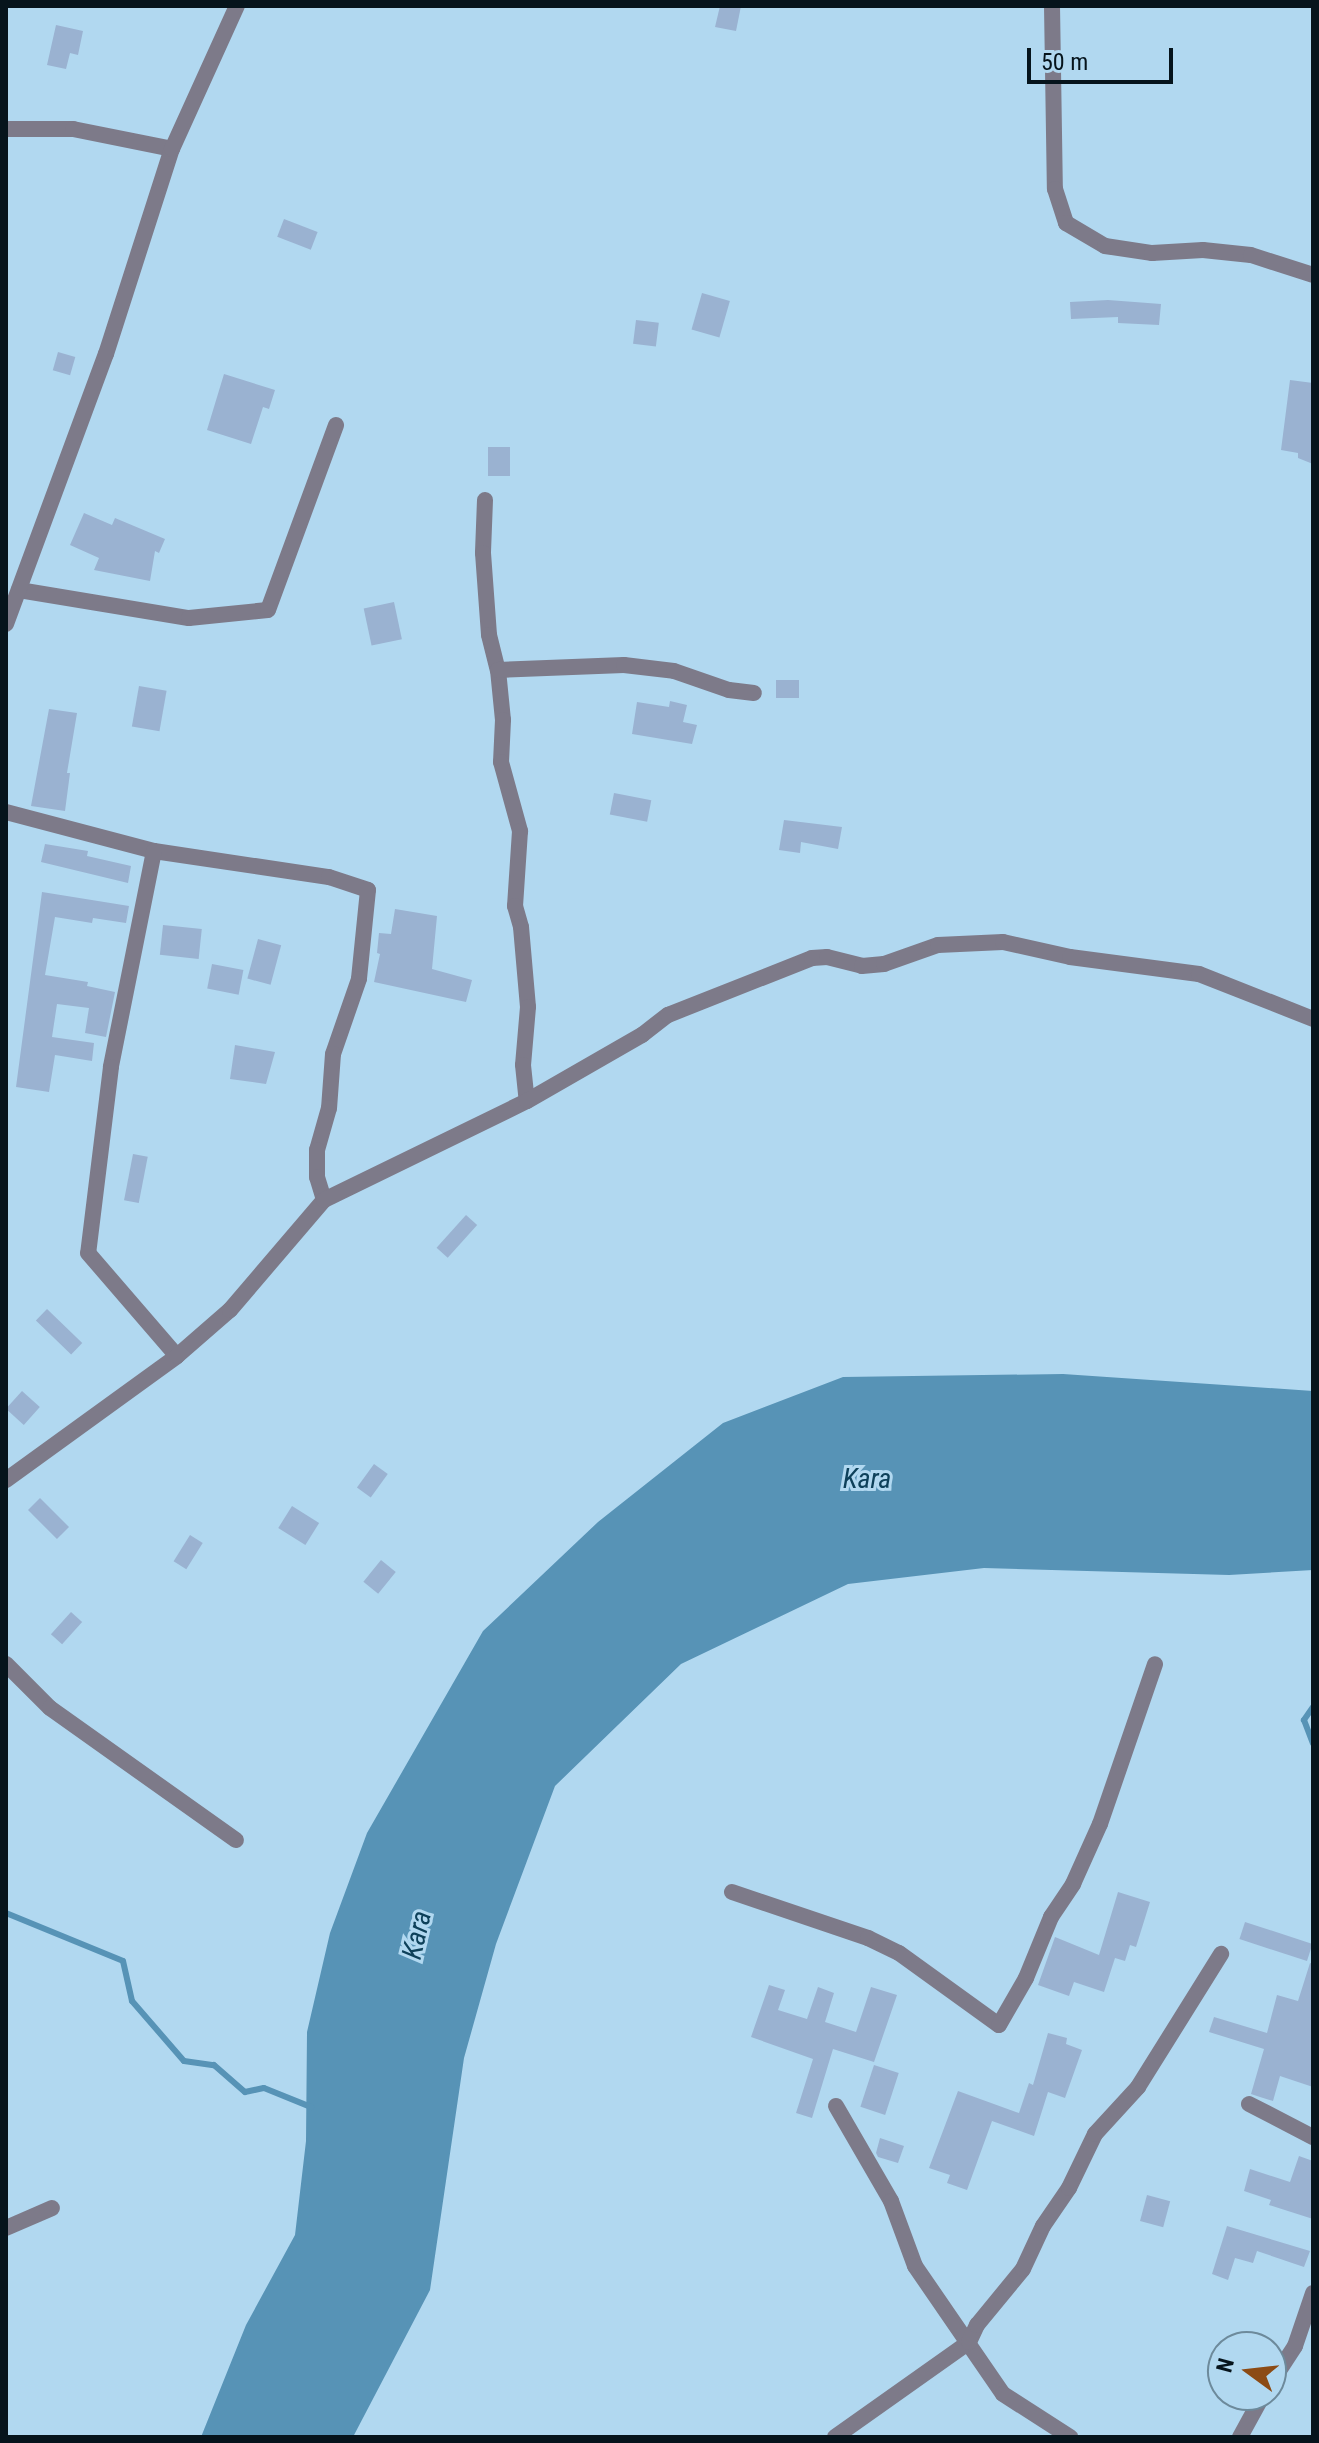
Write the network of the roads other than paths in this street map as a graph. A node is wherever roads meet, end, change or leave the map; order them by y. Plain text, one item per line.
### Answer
1 (237, 6) edge
2 (1052, 6) edge
3 (6, 129) edge
4 (172, 149) junction
5 (1313, 275) edge
6 (336, 425) dead end
7 (485, 500) dead end
8 (19, 590) junction
9 (8, 615) edge
10 (498, 670) junction
11 (754, 693) dead end
12 (6, 812) edge
13 (154, 851) junction
14 (1313, 1019) edge
15 (527, 1101) junction
16 (324, 1200) junction
17 (177, 1356) junction
18 (6, 1480) edge
19 (6, 1664) edge
20 (1155, 1664) dead end
21 (236, 1840) dead end
22 (732, 1892) dead end
23 (1221, 1954) dead end
24 (1249, 2104) dead end
25 (836, 2106) dead end
26 (1313, 2137) edge
27 (52, 2208) dead end
28 (6, 2228) edge
29 (1313, 2293) edge
30 (969, 2342) junction
31 (1287, 2358) edge
32 (1254, 2411) edge
33 (835, 2437) edge
34 (1070, 2437) edge
35 (1240, 2437) edge

1 - 4 street
2 - 5 street
3 - 4 street
4 - 8 street
6 - 8 street
7 - 10 street
8 - 9 street
10 - 11 street
10 - 15 street
12 - 13 street
13 - 16 street
13 - 17 street
14 - 15 street
15 - 16 street
16 - 17 street
17 - 18 street
19 - 21 street
20 - 22 street
23 - 30 street
24 - 26 street
25 - 30 street
27 - 28 street
29 - 31 street
30 - 33 street
30 - 34 street
32 - 35 street

